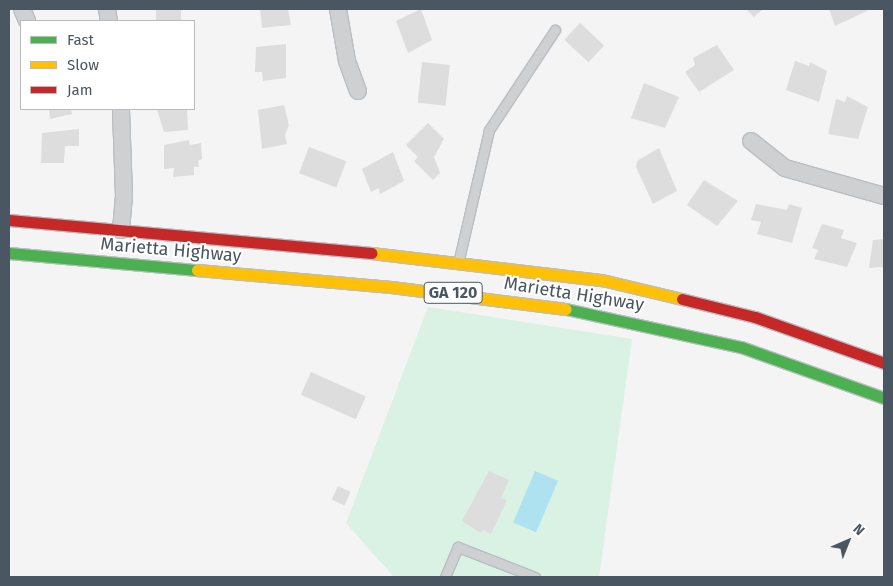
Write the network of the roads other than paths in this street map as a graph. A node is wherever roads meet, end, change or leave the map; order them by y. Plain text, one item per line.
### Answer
1 (338, 9) edge
2 (555, 30) dead end
3 (358, 91) dead end
4 (121, 110) edge
5 (752, 141) dead end
6 (884, 196) edge
7 (9, 220) edge
8 (121, 230) junction
9 (9, 253) edge
10 (458, 261) junction
11 (884, 363) edge
12 (884, 398) edge
13 (445, 577) edge
14 (535, 577) edge

1 - 3 street
2 - 10 lane
4 - 8 street
5 - 6 street
7 - 8 highway, Marietta Highway / GA 120
8 - 10 highway, Marietta Highway / GA 120
9 - 12 highway, Marietta Highway / GA 120
10 - 11 highway, Marietta Highway / GA 120
13 - 14 lane

